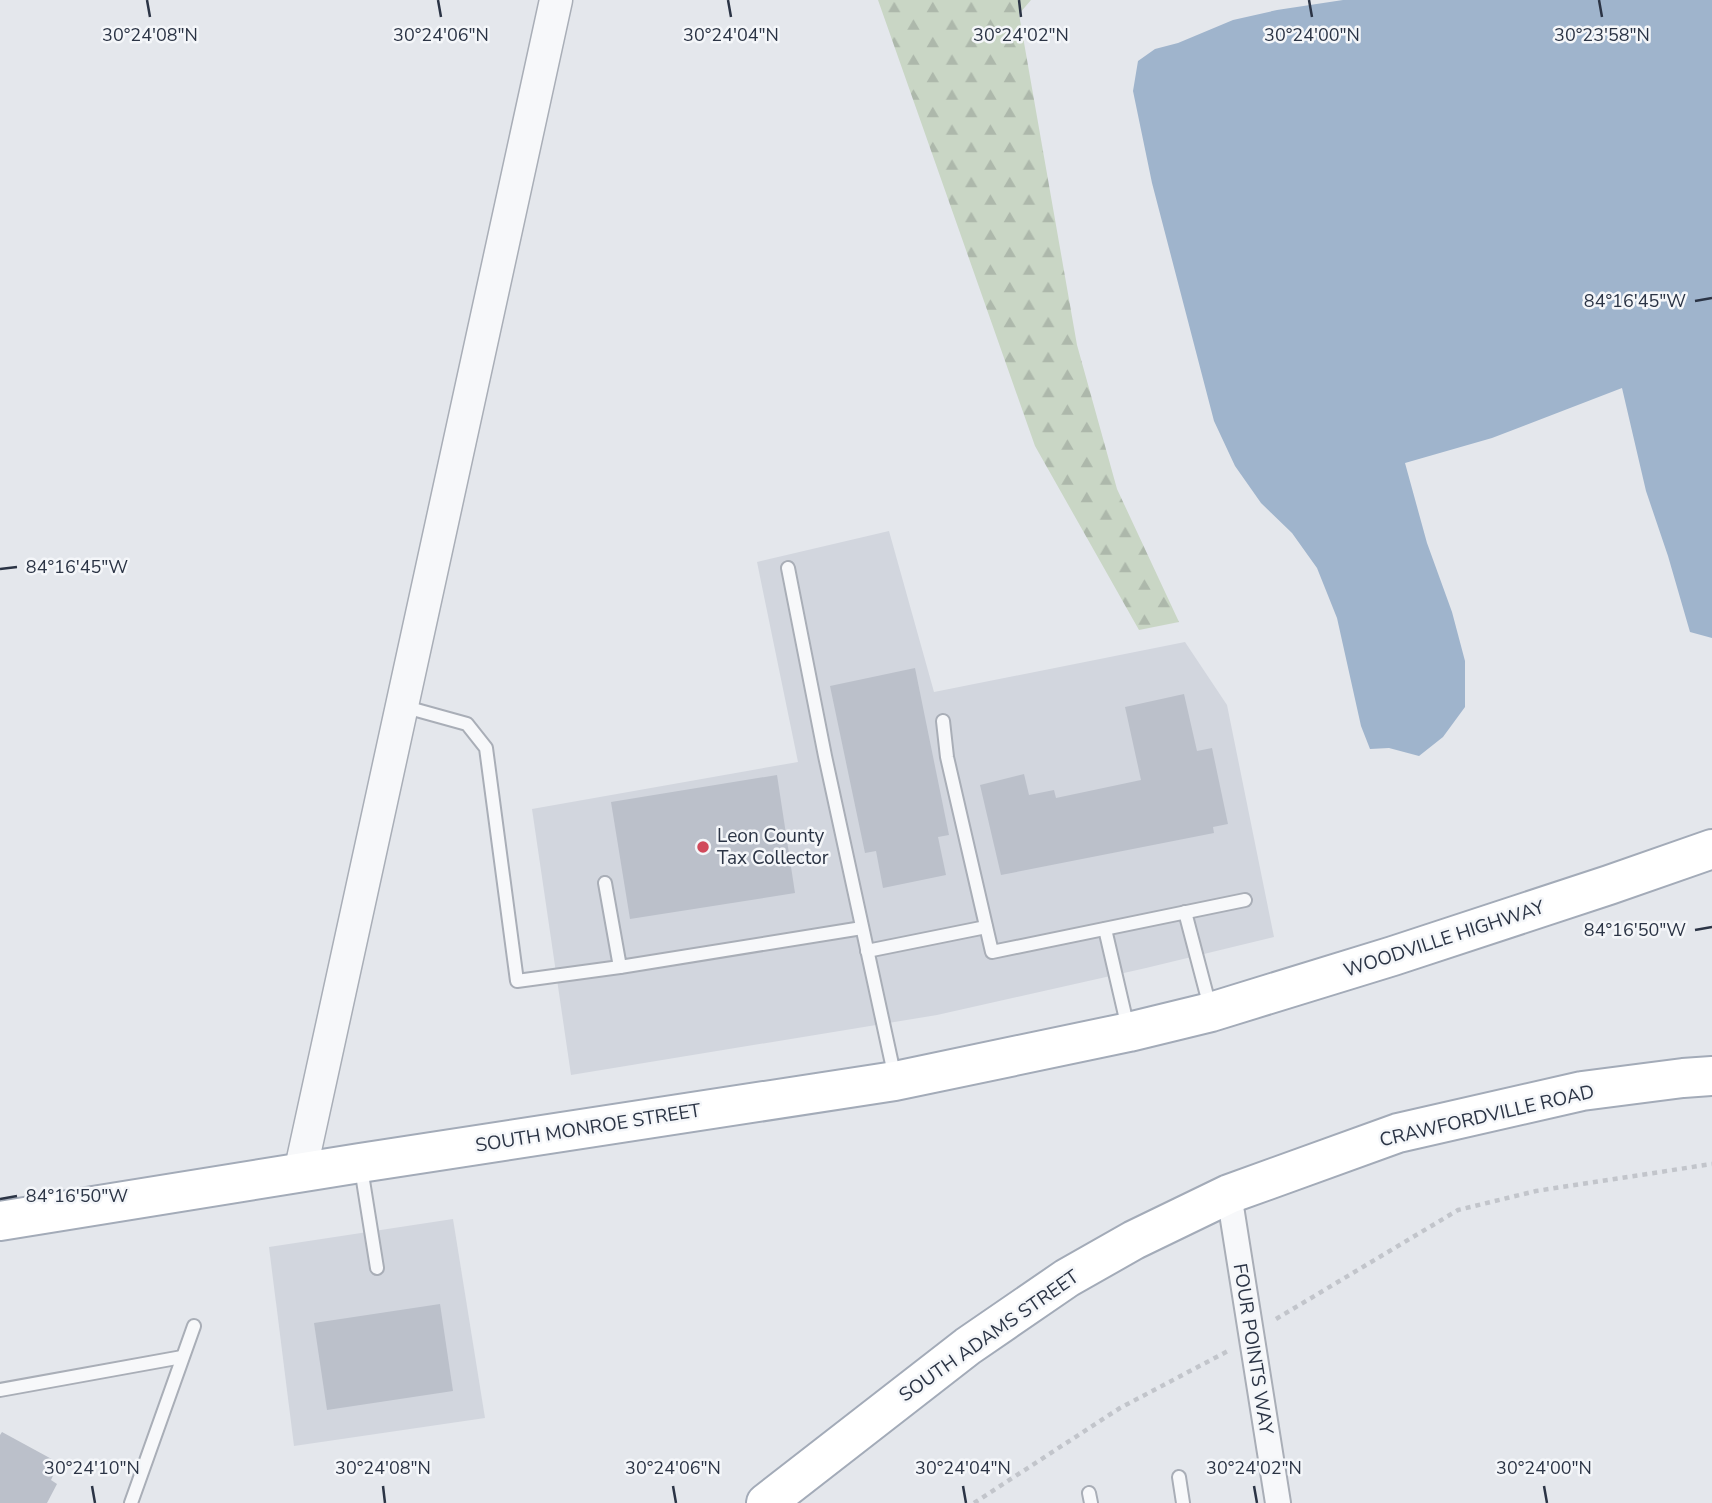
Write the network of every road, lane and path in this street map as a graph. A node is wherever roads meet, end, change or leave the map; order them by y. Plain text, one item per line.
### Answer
1 (556, 0) edge
2 (788, 568) dead end
3 (401, 706) junction
4 (943, 721) dead end
5 (1712, 849) edge
6 (605, 883) dead end
7 (1245, 900) dead end
8 (1185, 912) junction
9 (986, 927) junction
10 (862, 928) junction
11 (1105, 929) junction
12 (867, 951) junction
13 (620, 967) junction
14 (1211, 1012) junction
15 (1174, 1021) joint
16 (1129, 1032) junction
17 (1712, 1076) edge
18 (895, 1081) junction
19 (360, 1163) junction
20 (1712, 1164) edge
21 (300, 1173) junction
22 (1229, 1195) junction
23 (0, 1221) edge
24 (377, 1268) dead end
25 (194, 1326) dead end
26 (1250, 1334) junction
27 (182, 1357) junction
28 (0, 1390) edge
29 (1179, 1477) dead end
30 (131, 1503) edge
31 (766, 1503) edge
32 (974, 1503) edge
33 (1183, 1503) edge
34 (1278, 1503) edge

1 - 3 street
2 - 10 lane
3 - 13 lane
3 - 21 street
4 - 9 lane
5 - 14 main road, WOODVILLE HIGHWAY
6 - 13 lane
7 - 8 lane
8 - 11 lane
8 - 14 lane
9 - 11 lane
9 - 12 lane
10 - 12 lane
10 - 13 lane
11 - 16 lane
12 - 18 lane
14 - 15 main road, WOODVILLE HIGHWAY
15 - 16 main road, SOUTH MONROE STREET
16 - 18 main road, SOUTH MONROE STREET
17 - 22 main road, CRAWFORDVILLE ROAD
18 - 19 main road, SOUTH MONROE STREET
19 - 21 main road, SOUTH MONROE STREET
19 - 24 lane
20 - 26 path
21 - 23 main road, SOUTH MONROE STREET
22 - 26 street, FOUR POINTS WAY
22 - 31 main road, SOUTH ADAMS STREET
25 - 27 lane
26 - 32 path
26 - 34 street, FOUR POINTS WAY
27 - 28 lane
27 - 30 lane
29 - 33 lane

